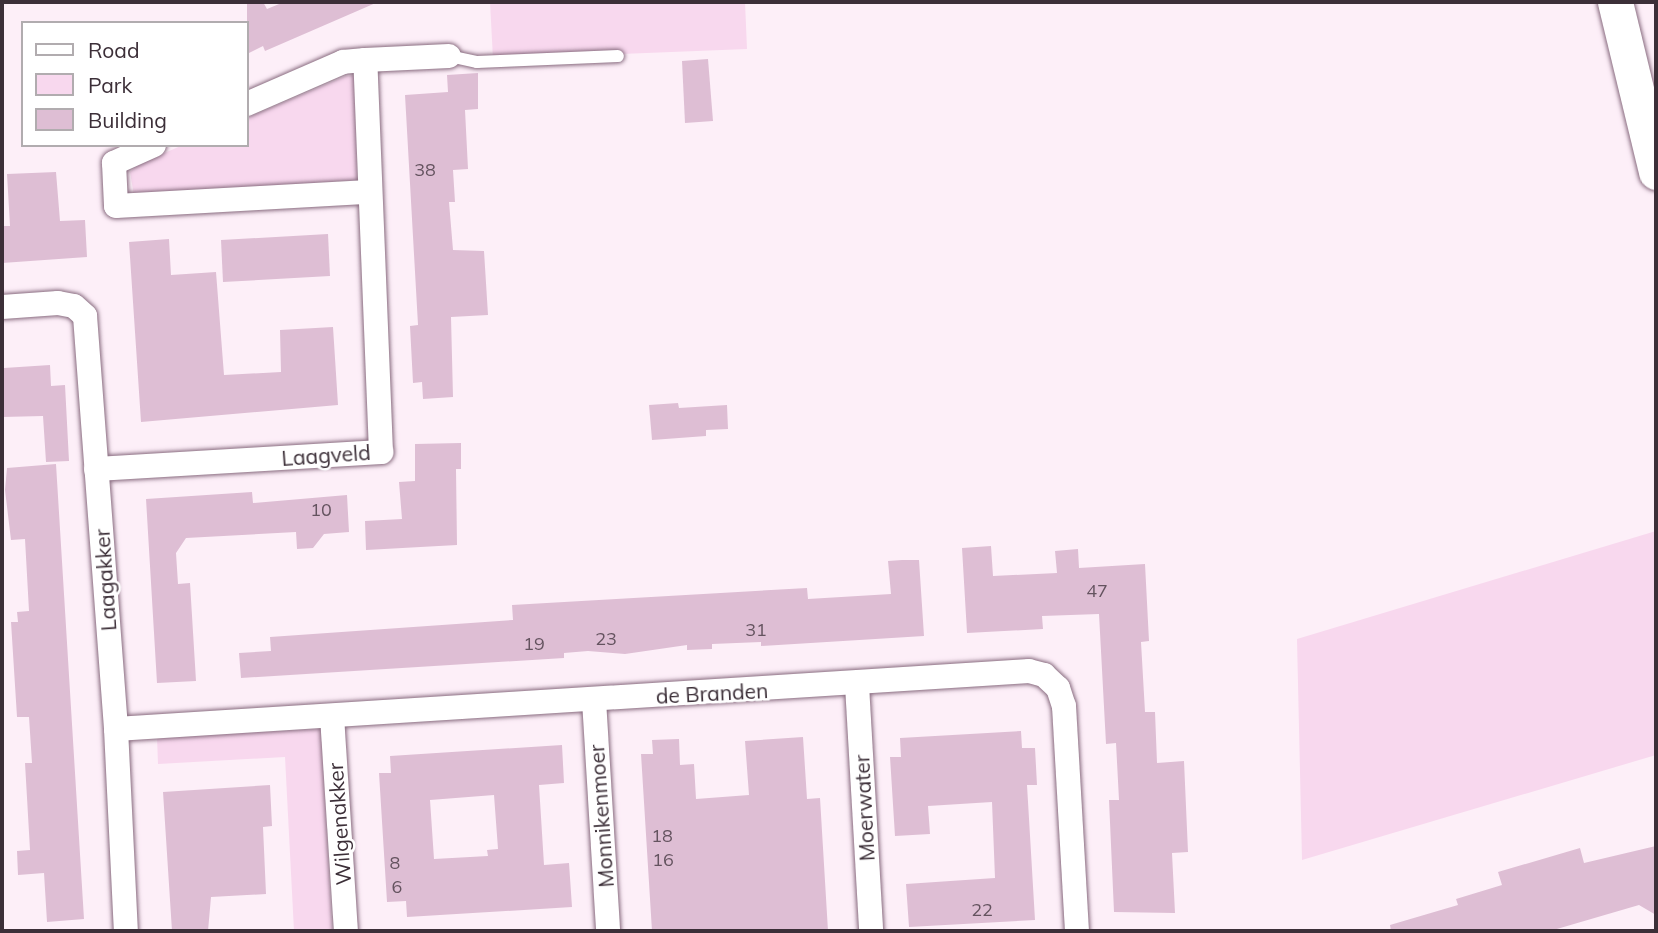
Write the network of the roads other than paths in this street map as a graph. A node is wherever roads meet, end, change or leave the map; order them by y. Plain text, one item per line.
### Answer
1 (1615, 2) edge
2 (449, 56) joint
3 (618, 56) dead end
4 (365, 60) junction
5 (248, 104) edge
6 (150, 147) edge
7 (1656, 172) edge
8 (369, 192) junction
9 (2, 307) edge
10 (96, 469) junction
11 (857, 685) junction
12 (594, 700) junction
13 (332, 716) junction
14 (116, 729) junction
15 (126, 931) edge
16 (346, 931) edge
17 (608, 931) edge
18 (871, 931) edge
19 (1077, 931) edge

1 - 7 street
2 - 3 lane
2 - 4 street
4 - 5 street
4 - 8 street, Laagveld
6 - 8 street
8 - 10 street, Laagveld
9 - 10 street, Laagakker
10 - 14 street, Laagakker
11 - 12 street, de Branden
11 - 18 street, Moerwater
11 - 19 street, de Branden
12 - 13 street, de Branden
12 - 17 street, Monnikenmoer
13 - 14 street, de Branden
13 - 16 street, Wilgenakker
14 - 15 street, Laagakker

